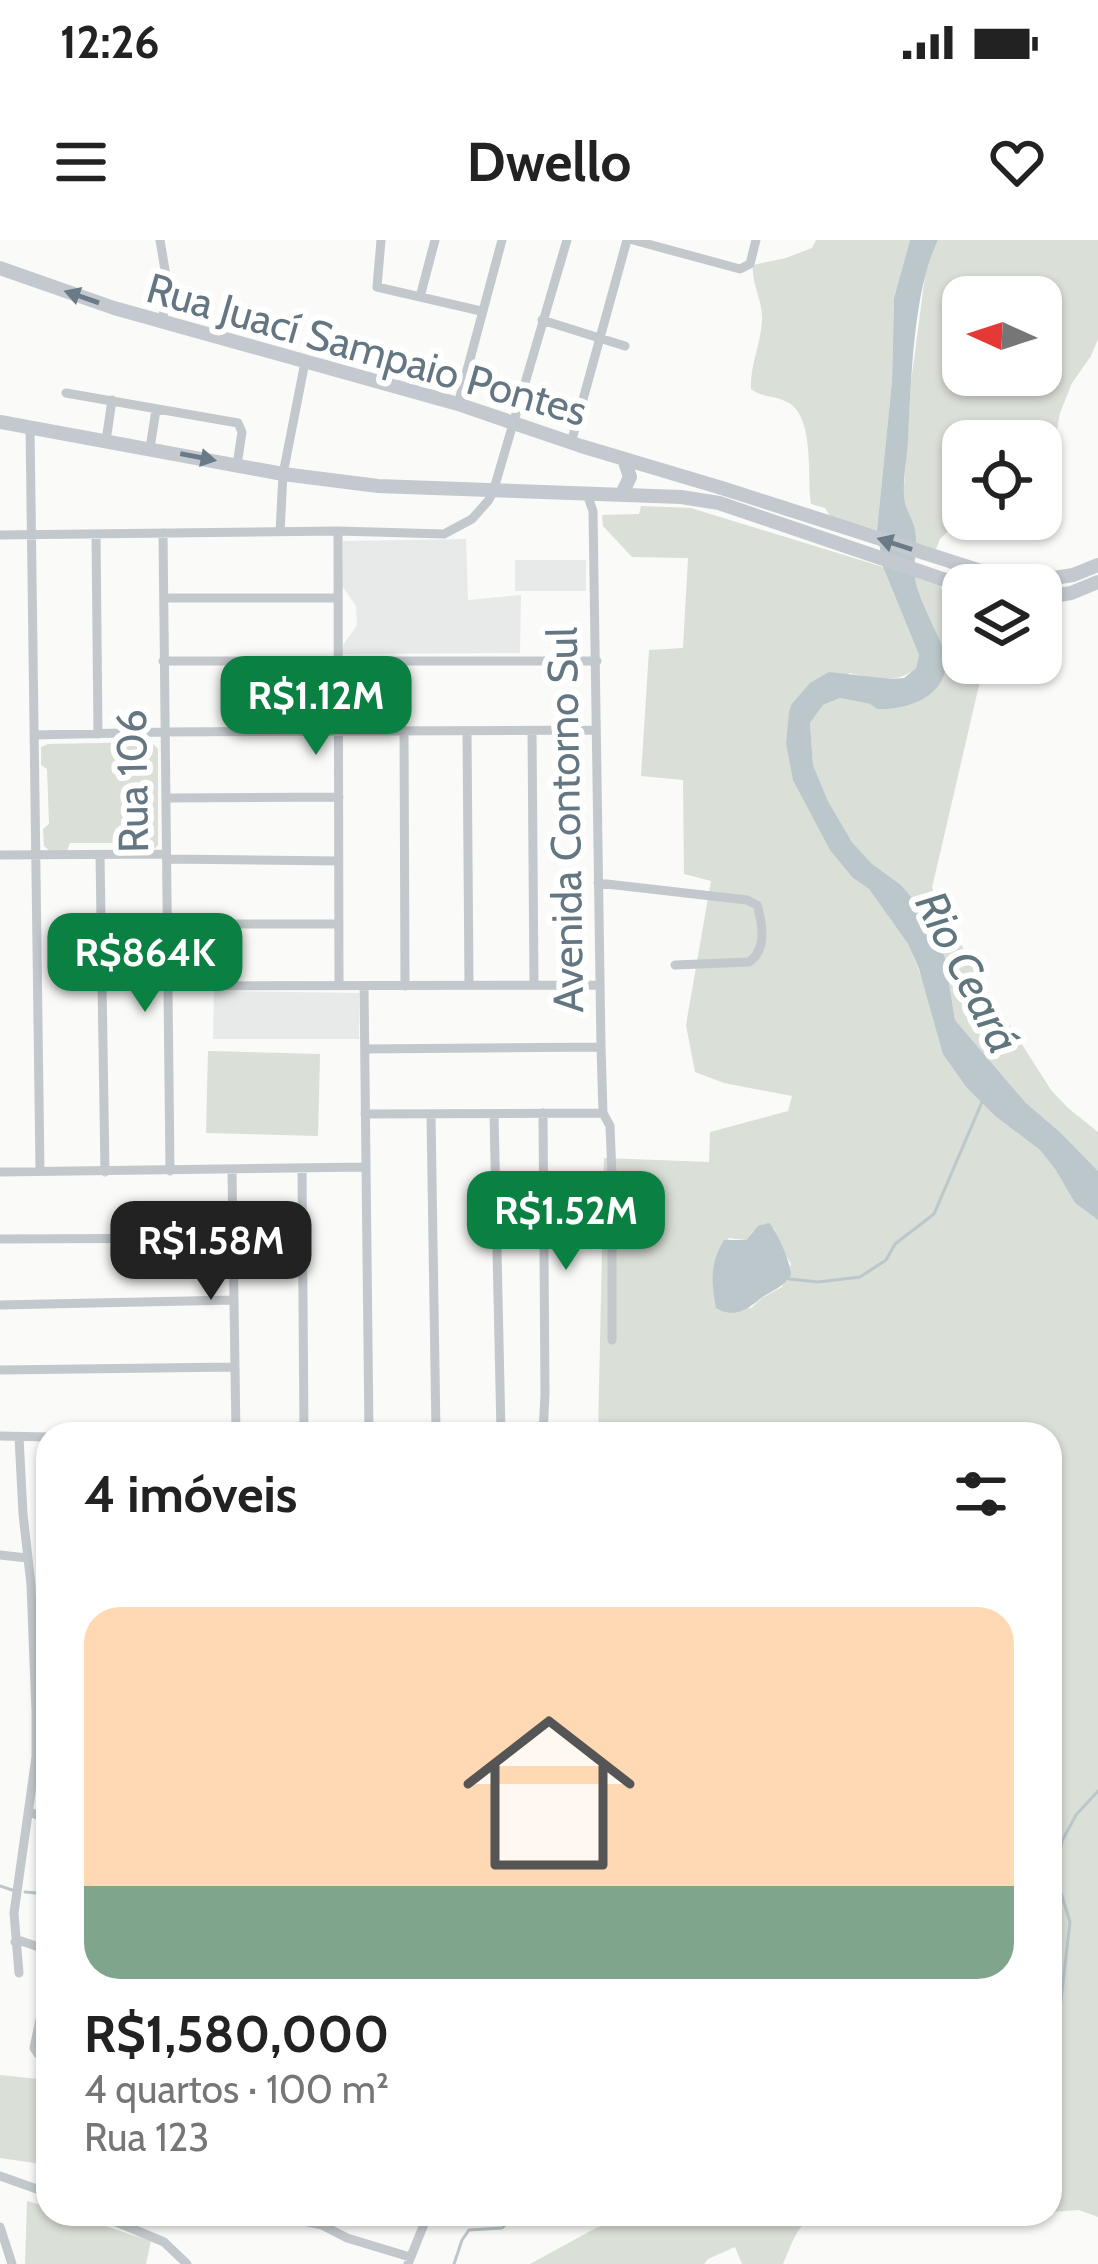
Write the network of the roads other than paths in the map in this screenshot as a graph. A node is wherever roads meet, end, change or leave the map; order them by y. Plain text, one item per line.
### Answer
1 (160, 240) edge
2 (381, 240) edge
3 (435, 240) edge
4 (502, 240) edge
5 (567, 240) edge
6 (630, 240) edge
7 (688, 240) edge
8 (756, 240) edge
9 (684, 254) junction
10 (0, 268) edge
11 (420, 297) junction
12 (481, 310) junction
13 (542, 320) junction
14 (162, 322) junction
15 (599, 337) junction
16 (625, 346) dead end
17 (305, 362) junction
18 (66, 393) dead end
19 (112, 400) junction
20 (458, 404) junction
21 (156, 410) junction
22 (0, 422) edge
23 (512, 424) junction
24 (30, 427) junction
25 (106, 441) junction
26 (572, 443) junction
27 (150, 448) junction
28 (624, 459) junction
29 (237, 465) junction
30 (649, 466) junction
31 (283, 474) junction
32 (493, 492) junction
33 (587, 494) junction
34 (622, 494) junction
35 (647, 495) junction
36 (338, 531) junction
37 (280, 532) junction
38 (163, 533) junction
39 (96, 534) junction
40 (0, 535) edge
41 (31, 535) junction
42 (1098, 565) edge
43 (942, 579) edge
44 (1098, 583) edge
45 (1062, 594) edge
46 (164, 598) junction
47 (337, 598) junction
48 (337, 660) junction
49 (164, 661) junction
50 (597, 661) junction
51 (404, 730) junction
52 (596, 730) junction
53 (339, 731) junction
54 (466, 731) junction
55 (532, 731) junction
56 (164, 732) junction
57 (98, 734) junction
58 (35, 735) junction
59 (338, 797) junction
60 (166, 798) junction
61 (0, 855) edge
62 (35, 855) junction
63 (100, 855) junction
64 (166, 857) junction
65 (339, 861) junction
66 (598, 883) junction
67 (167, 924) junction
68 (339, 924) junction
69 (676, 964) dead end
70 (469, 985) junction
71 (534, 985) junction
72 (600, 985) junction
73 (167, 986) junction
74 (339, 986) junction
75 (364, 986) junction
76 (405, 986) junction
77 (601, 1047) junction
78 (365, 1049) junction
79 (543, 1113) junction
80 (603, 1113) junction
81 (364, 1114) junction
82 (431, 1114) junction
83 (494, 1114) junction
84 (364, 1167) junction
85 (302, 1168) junction
86 (170, 1171) junction
87 (232, 1171) junction
88 (0, 1172) edge
89 (40, 1172) junction
90 (105, 1172) junction
91 (233, 1238) junction
92 (0, 1239) edge
93 (234, 1300) junction
94 (0, 1305) edge
95 (612, 1340) dead end
96 (235, 1367) junction
97 (0, 1370) edge
98 (236, 1422) edge
99 (304, 1422) edge
100 (369, 1422) edge
101 (436, 1422) edge
102 (501, 1422) edge
103 (543, 1422) edge
104 (0, 1436) edge
105 (19, 1437) junction
106 (36, 1437) edge
107 (0, 1555) edge
108 (27, 1558) junction
109 (34, 1636) joint
110 (29, 1812) junction
111 (36, 1815) edge
112 (0, 1913) edge
113 (14, 1913) junction
114 (15, 1942) junction
115 (36, 1946) edge
116 (19, 1973) dead end
117 (0, 2176) edge
118 (36, 2190) edge
119 (128, 2226) edge
120 (324, 2226) edge
121 (423, 2226) edge
122 (0, 2227) edge
123 (7, 2260) edge
124 (409, 2261) edge
125 (187, 2264) edge

1 - 14 street
2 - 11 street
3 - 11 street
4 - 12 street
5 - 13 street
6 - 9 street
6 - 15 street
7 - 9 street
8 - 9 street
14 -> 10 main road, Rua Juací Sampaio Pontes
11 - 12 street
12 - 20 street
13 - 15 street
13 - 23 street
14 - 17 main road, Rua Juací Sampaio Pontes
15 - 16 street
15 - 26 street
17 - 20 main road, Rua Juací Sampaio Pontes
17 - 31 street
18 - 19 street
19 - 21 street
19 - 25 street
20 - 23 main road, Rua Juací Sampaio Pontes
21 - 27 street
21 - 29 street
22 - 24 main road
23 - 26 main road, Rua Juací Sampaio Pontes
23 - 32 street
24 - 25 main road
24 - 41 street
25 - 27 main road
26 - 28 main road, Rua Juací Sampaio Pontes
27 -> 29 main road
28 - 30 main road, Rua Juací Sampaio Pontes
28 - 34 main road
29 - 31 main road
30 - 35 main road
42 -> 30 main road, Rua Juací Sampaio Pontes
31 - 32 main road
31 - 37 street
32 - 33 main road
32 - 36 street
33 - 34 main road
33 - 50 street, Avenida Contorno Sul
34 - 35 main road
35 - 43 main road
36 - 37 street
36 - 47 street
37 - 38 street
38 - 39 street
38 - 46 street, Rua 106
39 - 41 street
39 - 57 street
40 - 41 street
41 - 58 street
44 - 45 main road
46 - 47 street
46 - 49 street, Rua 106
47 - 48 street
48 - 49 street
48 - 50 street
48 - 53 street
49 - 56 street, Rua 106
50 - 52 street, Avenida Contorno Sul
51 - 53 street
51 - 54 street
51 - 76 street
52 - 55 street
52 - 66 street, Avenida Contorno Sul
53 - 56 street
53 - 59 street
54 - 55 street
54 - 70 street
55 - 71 street
56 - 57 street
56 - 60 street, Rua 106
57 - 58 street
58 - 62 street
59 - 60 street
59 - 65 street
60 - 64 street, Rua 106
61 - 62 street
62 - 63 street
62 - 89 street
63 - 64 street
63 - 90 street
64 - 65 street
64 - 67 street, Rua 106
65 - 68 street
66 - 69 street
66 - 72 street, Avenida Contorno Sul
67 - 68 street
67 - 73 street, Rua 106
68 - 74 street
70 - 71 street
70 - 76 street
71 - 72 street
72 - 77 street, Avenida Contorno Sul
73 - 74 street
73 - 86 street, Rua 106
74 - 75 street
75 - 76 street
75 - 78 street
77 - 78 street
77 - 80 street, Avenida Contorno Sul
78 - 81 street
79 - 80 street
79 - 83 street
79 - 103 street
80 - 95 street, Avenida Contorno Sul
81 - 82 street
81 - 84 street
82 - 83 street
82 - 101 street
83 - 102 street
84 - 85 street
84 - 100 street
85 - 87 street
85 - 99 street
86 - 87 street
86 - 90 street
87 - 91 street
88 - 89 street
89 - 90 street
91 - 92 street
91 - 93 street
93 - 94 street
93 - 96 street
96 - 97 street
96 - 98 street
104 - 105 street
105 - 106 street
105 - 108 street
107 - 108 street
108 - 109 street
109 - 110 street
110 - 111 street
110 - 113 street
112 - 113 street
113 - 114 street
114 - 115 street
114 - 116 street
117 - 118 street
119 - 125 street
120 - 124 street
121 - 124 street
122 - 123 street

